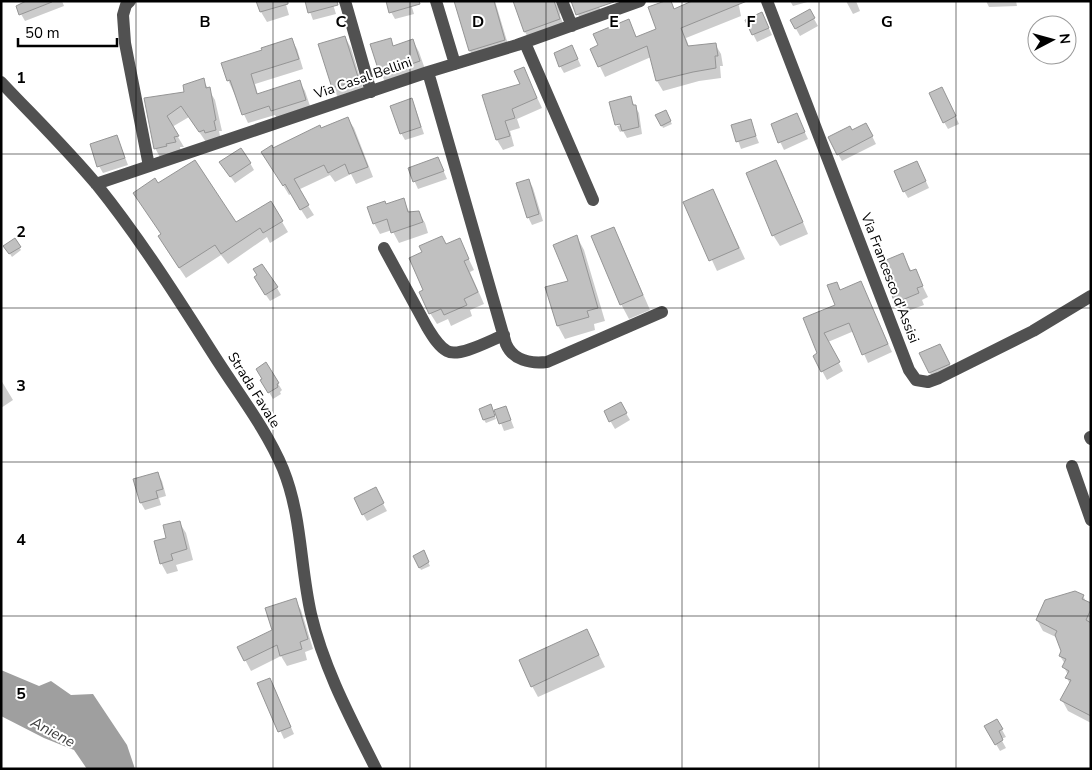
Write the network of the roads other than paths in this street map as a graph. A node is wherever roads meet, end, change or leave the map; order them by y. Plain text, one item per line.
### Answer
1 (130, 1) edge
2 (346, 1) edge
3 (436, 1) edge
4 (562, 1) edge
5 (640, 1) edge
6 (767, 1) edge
7 (572, 26) junction
8 (525, 43) junction
9 (455, 64) junction
10 (428, 72) junction
11 (1, 82) edge
12 (371, 92) junction
13 (149, 166) junction
14 (96, 184) junction
15 (593, 200) dead end
16 (384, 248) dead end
17 (1091, 296) edge
18 (662, 312) dead end
19 (504, 335) junction
20 (1072, 466) dead end
21 (1088, 505) edge
22 (1091, 520) edge
23 (376, 769) edge

1 - 13 street
2 - 12 street
3 - 9 street
4 - 7 street
5 - 7 street, Via Casal Bellini
6 - 17 street, Via Francesco d'Assisi
7 - 8 street, Via Casal Bellini
8 - 9 street, Via Casal Bellini
8 - 15 street
9 - 10 street, Via Casal Bellini
10 - 12 street, Via Casal Bellini
10 - 19 street
11 - 14 street, Strada Favale
12 - 13 street, Via Casal Bellini
13 - 14 street, Via Casal Bellini
14 - 23 street, Strada Favale
16 - 19 street
18 - 19 street
20 - 21 street
21 - 22 street

